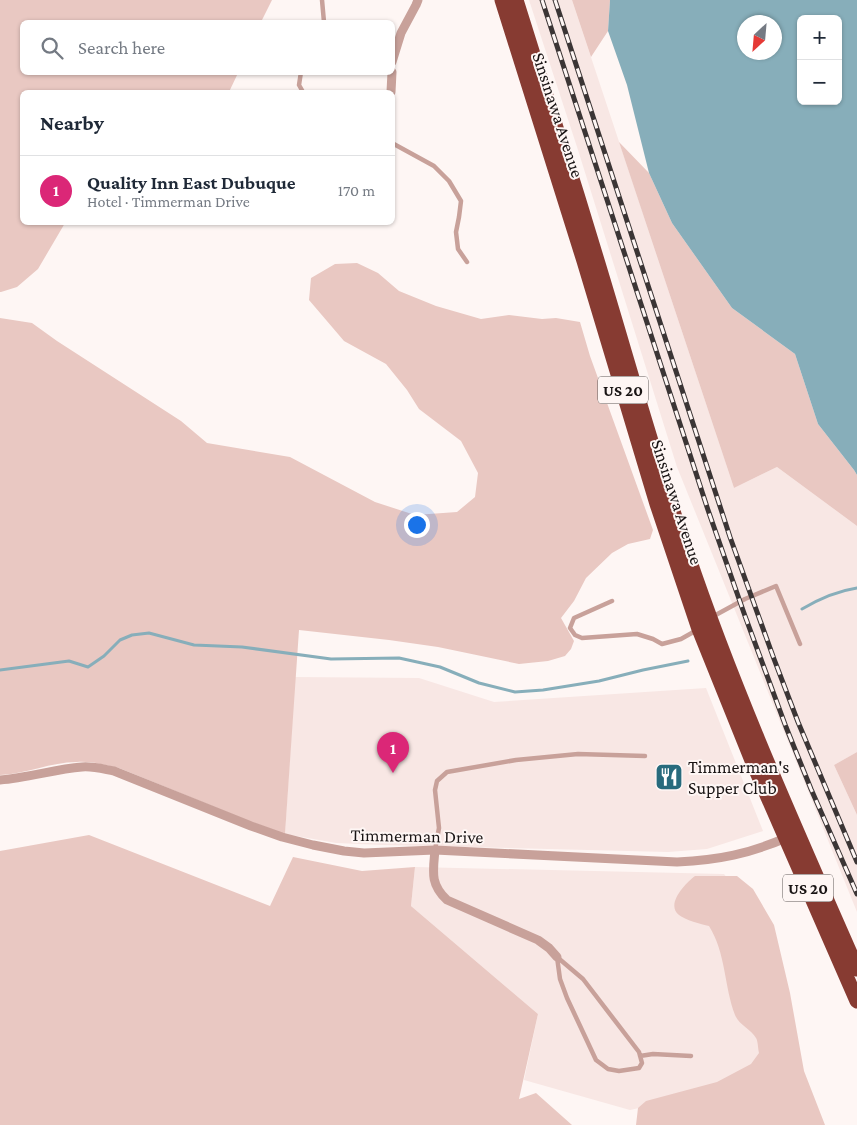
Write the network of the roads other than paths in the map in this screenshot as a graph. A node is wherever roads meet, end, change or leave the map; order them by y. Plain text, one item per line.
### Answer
1 (322, 0) edge
2 (418, 0) edge
3 (502, 0) edge
4 (516, 0) edge
5 (324, 20) edge
6 (395, 52) edge
7 (301, 75) edge
8 (392, 75) edge
9 (302, 90) edge
10 (391, 90) edge
11 (395, 145) edge
12 (467, 262) dead end
13 (612, 601) dead end
14 (710, 618) junction
15 (699, 629) junction
16 (800, 644) dead end
17 (645, 756) dead end
18 (0, 780) edge
19 (792, 836) junction
20 (435, 850) junction
21 (557, 957) junction
22 (857, 969) edge
23 (857, 1001) edge
24 (640, 1056) junction
25 (691, 1056) dead end

1 - 5 lane
2 - 6 street
3 - 15 highway, Sinsinawa Avenue / US 20
4 - 14 highway, Sinsinawa Avenue / US 20
7 - 9 lane
8 - 10 street
11 - 12 lane
13 - 15 lane
14 - 15 lane
14 - 16 lane
14 - 19 highway, Sinsinawa Avenue / US 20
15 - 19 highway, Sinsinawa Avenue / US 20
17 - 20 lane
18 - 20 street, Timmerman Drive
19 - 20 street, Timmerman Drive
19 - 22 highway, Sinsinawa Avenue / US 20
19 - 23 highway, Sinsinawa Avenue / US 20
20 - 21 street
21 - 24 lane
21 - 24 lane
24 - 25 lane

